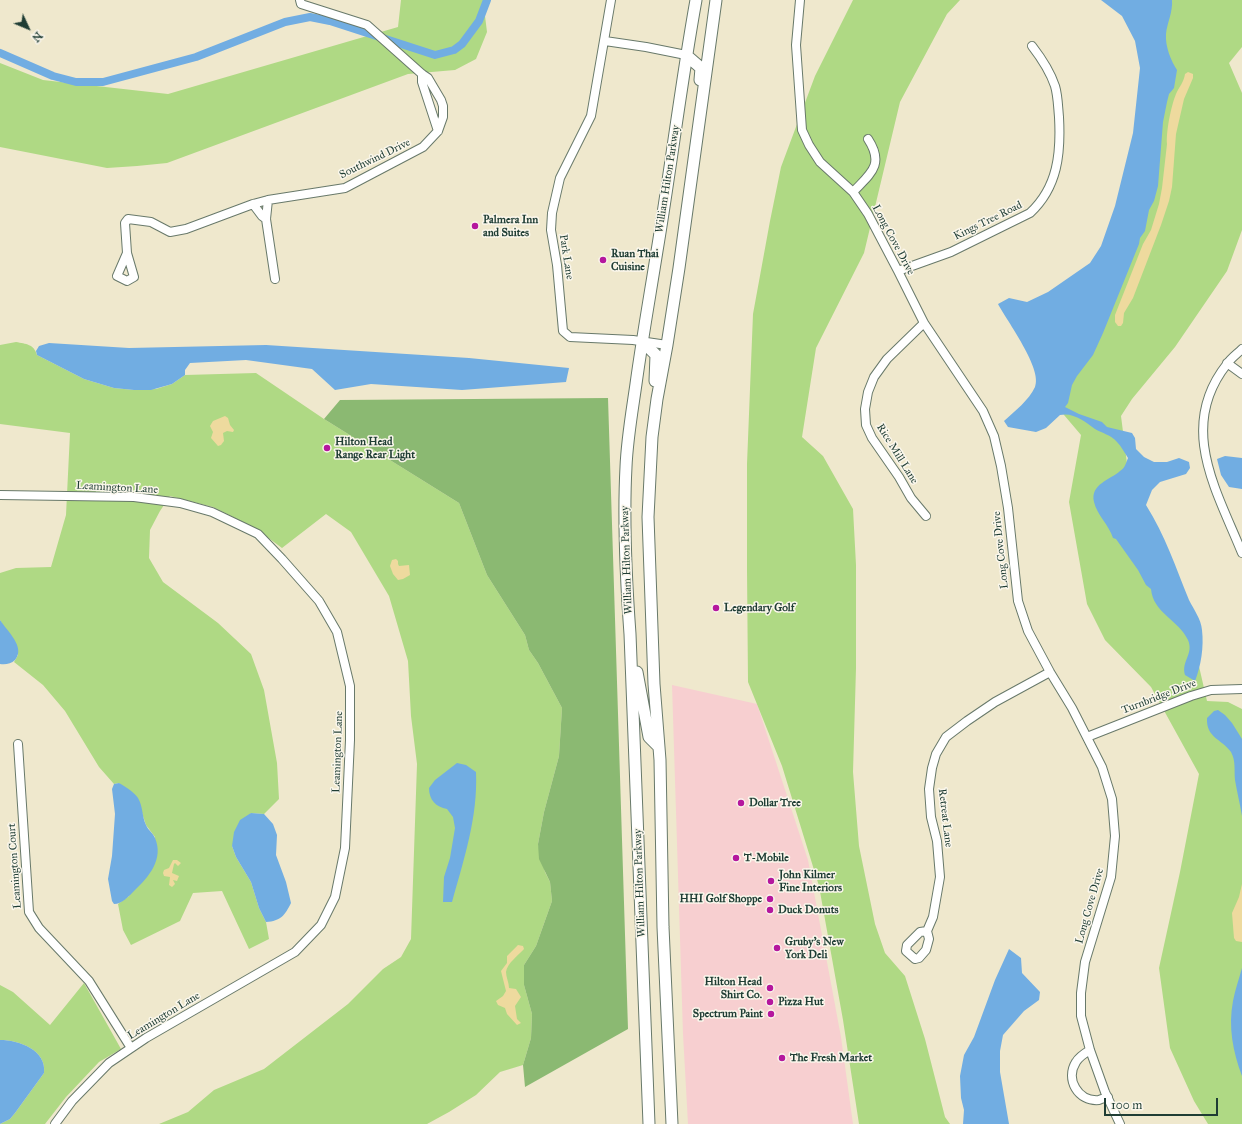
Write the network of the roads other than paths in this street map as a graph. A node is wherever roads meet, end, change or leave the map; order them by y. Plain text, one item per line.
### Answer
1 (300, 0) edge
2 (611, 0) edge
3 (696, 0) edge
4 (716, 0) edge
5 (800, 0) edge
6 (605, 42) junction
7 (1032, 46) dead end
8 (686, 55) junction
9 (422, 74) junction
10 (698, 126) junction
11 (438, 131) junction
12 (868, 139) dead end
13 (853, 192) junction
14 (268, 200) junction
15 (253, 204) junction
16 (266, 219) junction
17 (127, 253) dead end
18 (898, 271) junction
19 (275, 279) dead end
20 (924, 323) junction
21 (642, 341) junction
22 (667, 345) junction
23 (1242, 348) edge
24 (1227, 363) junction
25 (1242, 374) edge
26 (652, 438) junction
27 (0, 495) edge
28 (926, 516) dead end
29 (1242, 553) edge
30 (630, 634) junction
31 (1050, 672) junction
32 (1242, 689) edge
33 (1087, 737) junction
34 (18, 744) dead end
35 (658, 746) junction
36 (927, 931) dead end
37 (131, 1048) junction
38 (1090, 1050) junction
39 (1108, 1097) junction
40 (56, 1124) edge
41 (649, 1124) edge
42 (672, 1124) edge
43 (1120, 1124) edge

1 - 9 street, Southwind Drive
2 - 6 street, Park Lane
3 - 8 highway, William Hilton Parkway
4 - 10 highway, William Hilton Parkway
5 - 13 street, Long Cove Drive
6 - 8 street
6 - 21 street, Park Lane
7 - 18 street, Kings Tree Road
8 - 10 highway
8 - 21 highway, William Hilton Parkway
9 - 11 street
9 - 11 street, Southwind Drive
10 - 22 highway, William Hilton Parkway
11 - 14 street, Southwind Drive
12 - 13 street
13 - 18 street, Long Cove Drive
14 - 15 street, Southwind Drive
14 - 16 street
15 - 16 street
15 - 17 street, Southwind Drive
16 - 19 street
18 - 20 street, Long Cove Drive
20 - 28 street, Rice Mill Lane
20 - 31 street, Long Cove Drive
21 - 22 street, Park Lane
21 - 26 highway
21 - 30 highway, William Hilton Parkway
22 - 26 highway, William Hilton Parkway
23 - 24 street
24 - 25 street
24 - 29 street
26 - 35 highway, William Hilton Parkway
27 - 37 street, Leamington Lane
30 - 35 highway
30 - 41 highway, William Hilton Parkway
31 - 33 street, Long Cove Drive
31 - 36 street, Retreat Lane
32 - 33 street, Turnbridge Drive
33 - 38 street, Long Cove Drive
34 - 37 street, Leamington Court
35 - 42 highway, William Hilton Parkway
37 - 40 street, Leamington Lane
38 - 39 street, Long Cove Drive
38 - 39 street
39 - 43 street, Long Cove Drive

